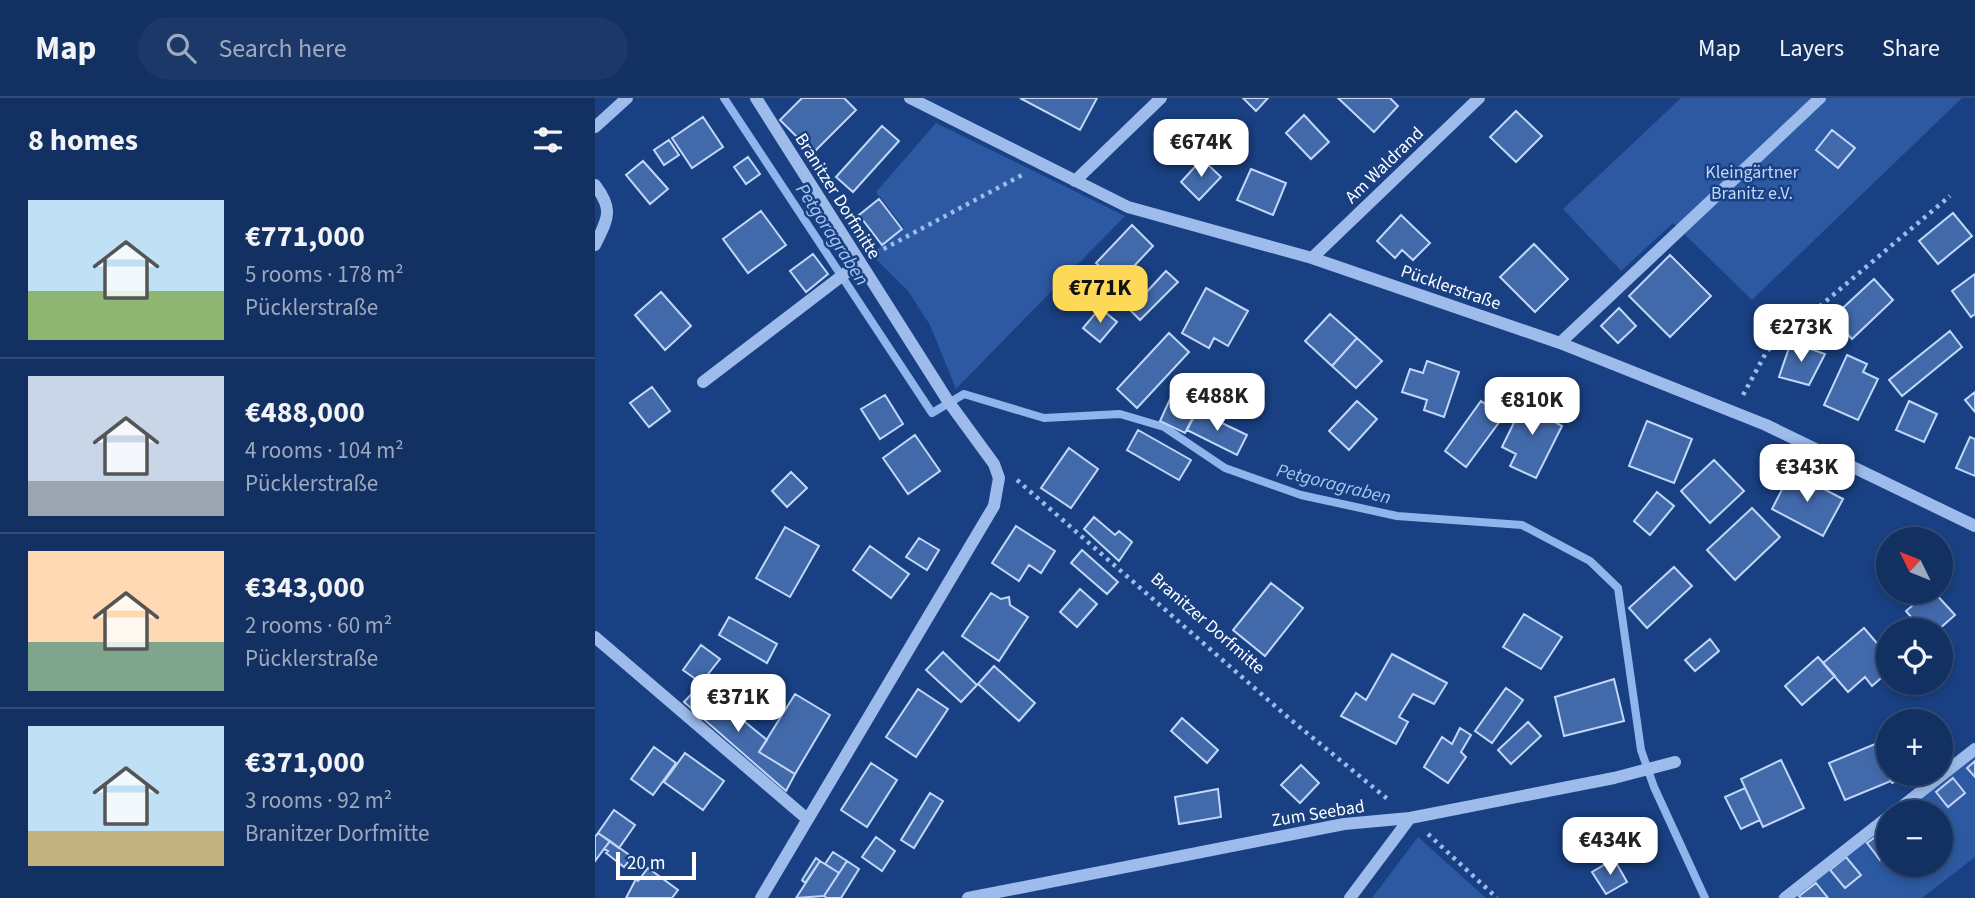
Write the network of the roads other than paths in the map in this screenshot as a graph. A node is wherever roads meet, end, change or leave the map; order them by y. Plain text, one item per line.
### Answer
1 (627, 98) edge
2 (755, 98) edge
3 (910, 98) edge
4 (1161, 98) edge
5 (1479, 98) edge
6 (1820, 98) edge
7 (595, 127) edge
8 (1075, 181) junction
9 (595, 185) edge
10 (595, 245) edge
11 (1313, 258) junction
12 (860, 262) junction
13 (1560, 343) junction
14 (703, 382) dead end
15 (1975, 526) edge
16 (595, 637) edge
17 (1975, 749) edge
18 (1675, 762) dead end
19 (1910, 800) edge
20 (806, 818) junction
21 (1410, 818) junction
22 (1876, 826) edge
23 (761, 898) edge
24 (968, 898) edge
25 (1350, 898) edge
26 (1785, 898) edge

1 - 7 street
2 - 12 street, Branitzer Dorfmitte
3 - 8 street, Pücklerstraße
4 - 8 street
5 - 11 street, Am Waldrand
6 - 13 street
8 - 11 street, Pücklerstraße
9 - 10 street
11 - 13 street, Pücklerstraße
12 - 14 street
12 - 20 street, Branitzer Dorfmitte
13 - 15 street, Pücklerstraße
16 - 20 street
17 - 19 street
18 - 21 street, Zum Seebad
20 - 23 street, Branitzer Dorfmitte
21 - 24 street, Zum Seebad
21 - 25 street
22 - 26 street

